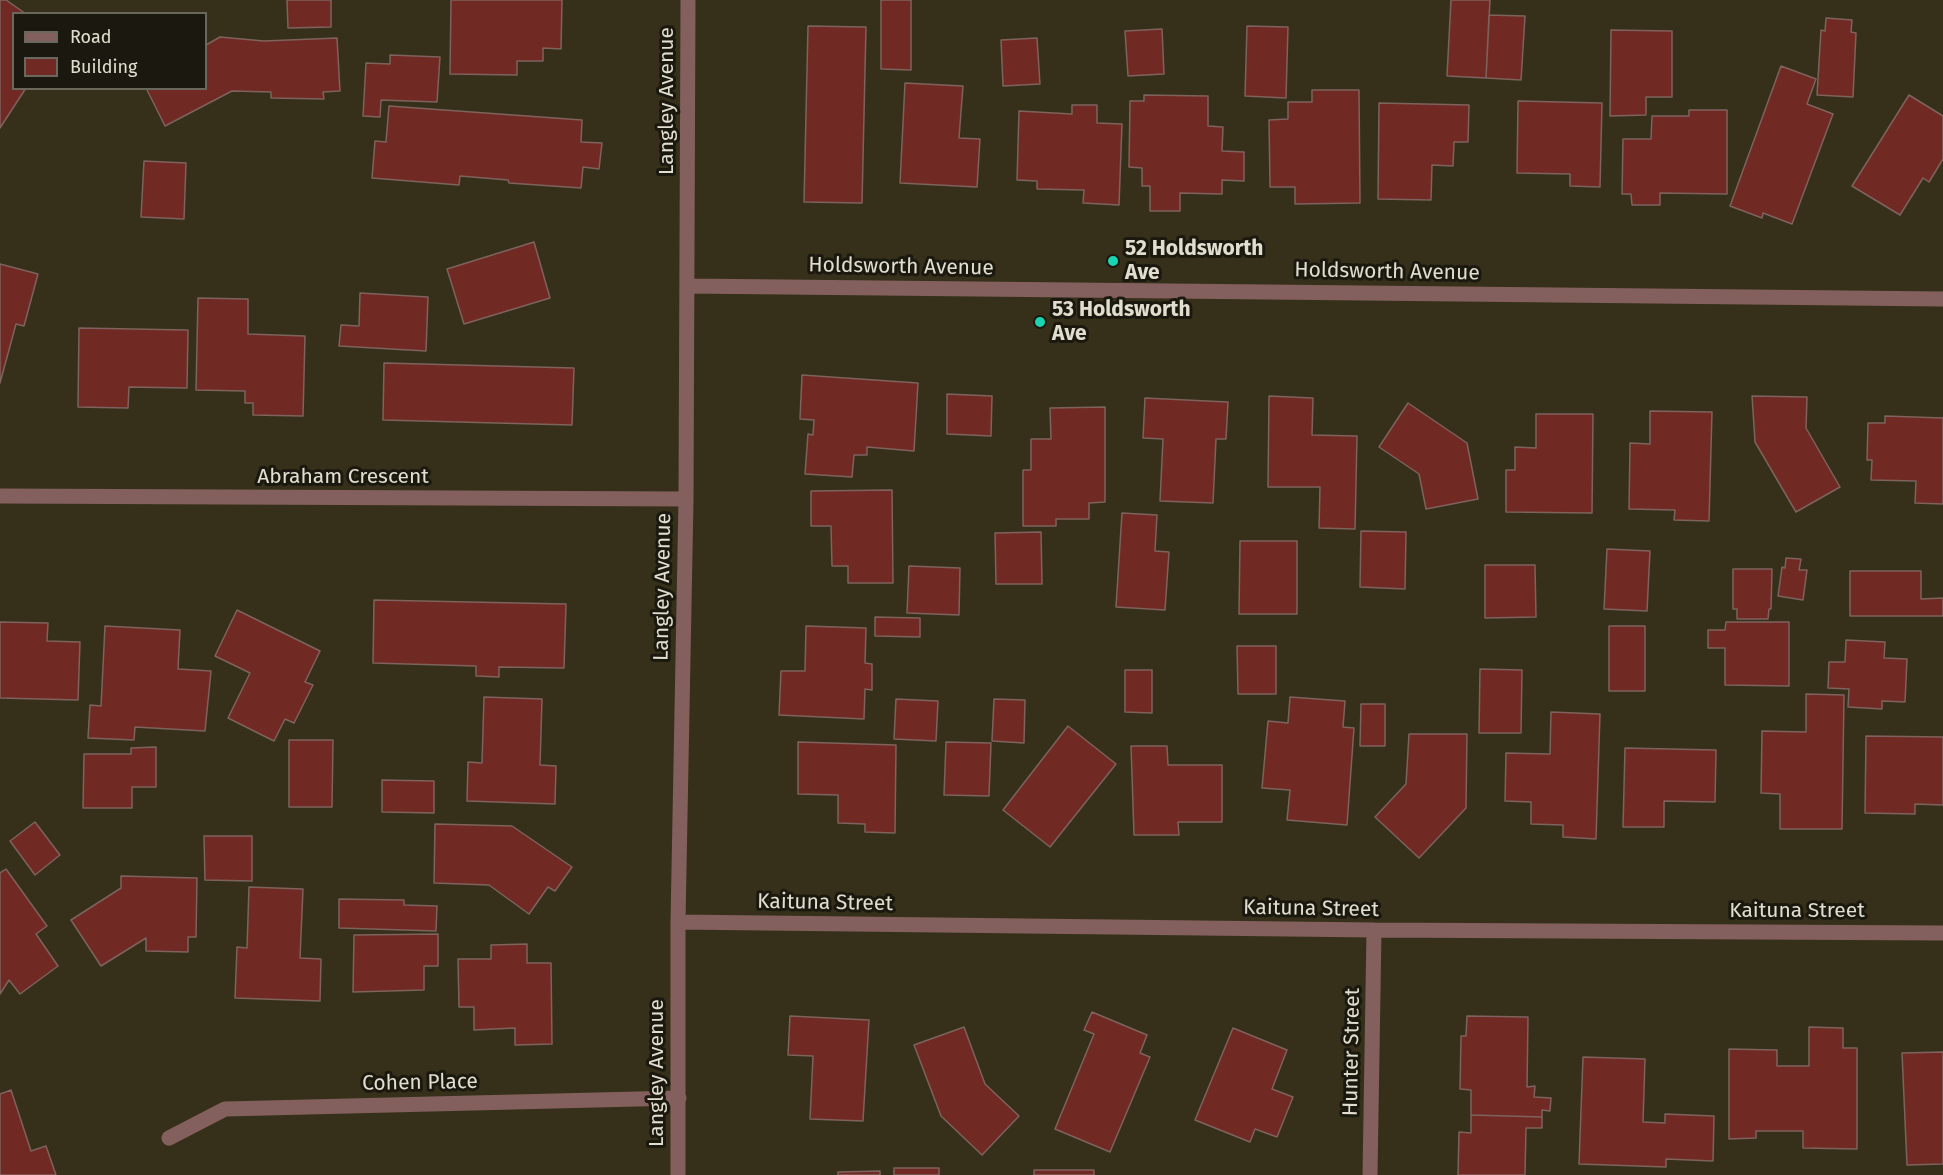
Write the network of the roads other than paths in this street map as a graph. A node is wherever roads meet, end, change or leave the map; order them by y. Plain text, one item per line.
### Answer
1 (688, 0) edge
2 (687, 286) junction
3 (1943, 299) edge
4 (0, 496) edge
5 (686, 499) junction
6 (678, 922) junction
7 (1374, 930) junction
8 (1943, 933) edge
9 (679, 1098) junction
10 (169, 1138) dead end
11 (678, 1175) edge
12 (1370, 1175) edge

1 - 2 street, Langley Avenue
2 - 3 street, Holdsworth Avenue
2 - 5 street, Langley Avenue
4 - 5 street, Abraham Crescent
5 - 6 street, Langley Avenue
6 - 7 street, Kaituna Street
6 - 9 street, Langley Avenue
7 - 8 street, Kaituna Street
7 - 12 street, Hunter Street
9 - 10 street, Cohen Place
9 - 11 street, Langley Avenue

